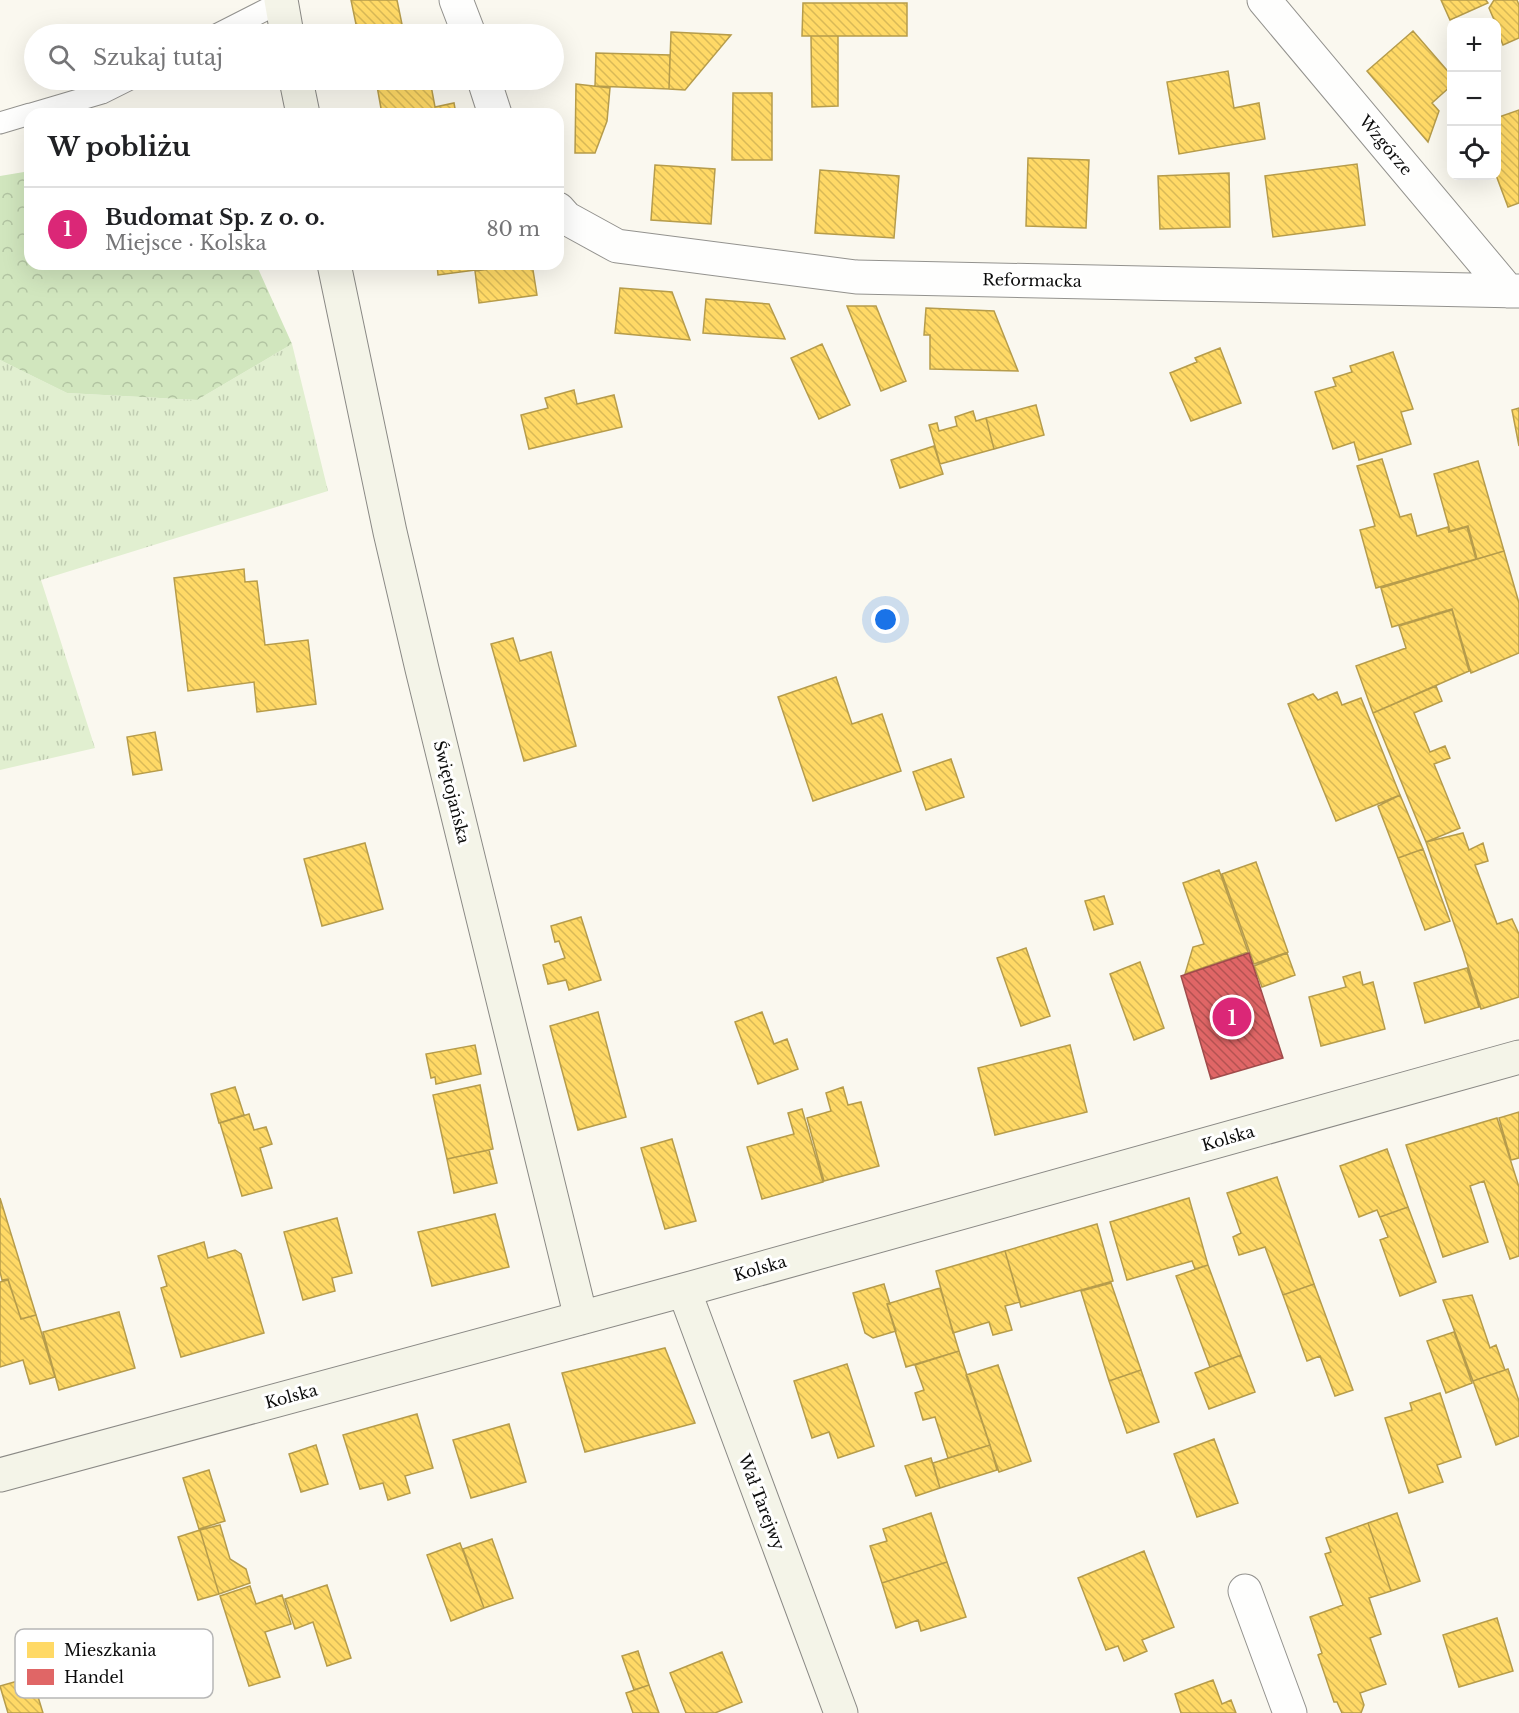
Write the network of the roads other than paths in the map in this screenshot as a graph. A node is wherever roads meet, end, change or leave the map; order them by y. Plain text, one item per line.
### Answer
1 (456, 0) edge
2 (1264, 0) edge
3 (281, 1) edge
4 (237, 24) edge
5 (285, 24) edge
6 (465, 24) edge
7 (108, 90) edge
8 (299, 90) edge
9 (487, 90) edge
10 (51, 108) edge
11 (302, 108) edge
12 (493, 108) edge
13 (24, 116) edge
14 (0, 123) edge
15 (564, 216) edge
16 (335, 270) edge
17 (1513, 291) edge
18 (1519, 1057) edge
19 (684, 1290) junction
20 (581, 1318) junction
21 (0, 1475) edge
22 (1245, 1591) dead end
23 (842, 1713) edge
24 (1290, 1713) edge

1 - 6 street
2 - 17 street, Wzgórze
3 - 4 lane
3 - 5 street
7 - 10 lane
8 - 11 street
9 - 12 street
13 - 14 lane
15 - 17 street, Reformacka
16 - 20 street, Świętojańska
18 - 19 street, Kolska
19 - 20 street, Kolska
19 - 23 street, Wał Tarejwy
20 - 21 street, Kolska
22 - 24 street

